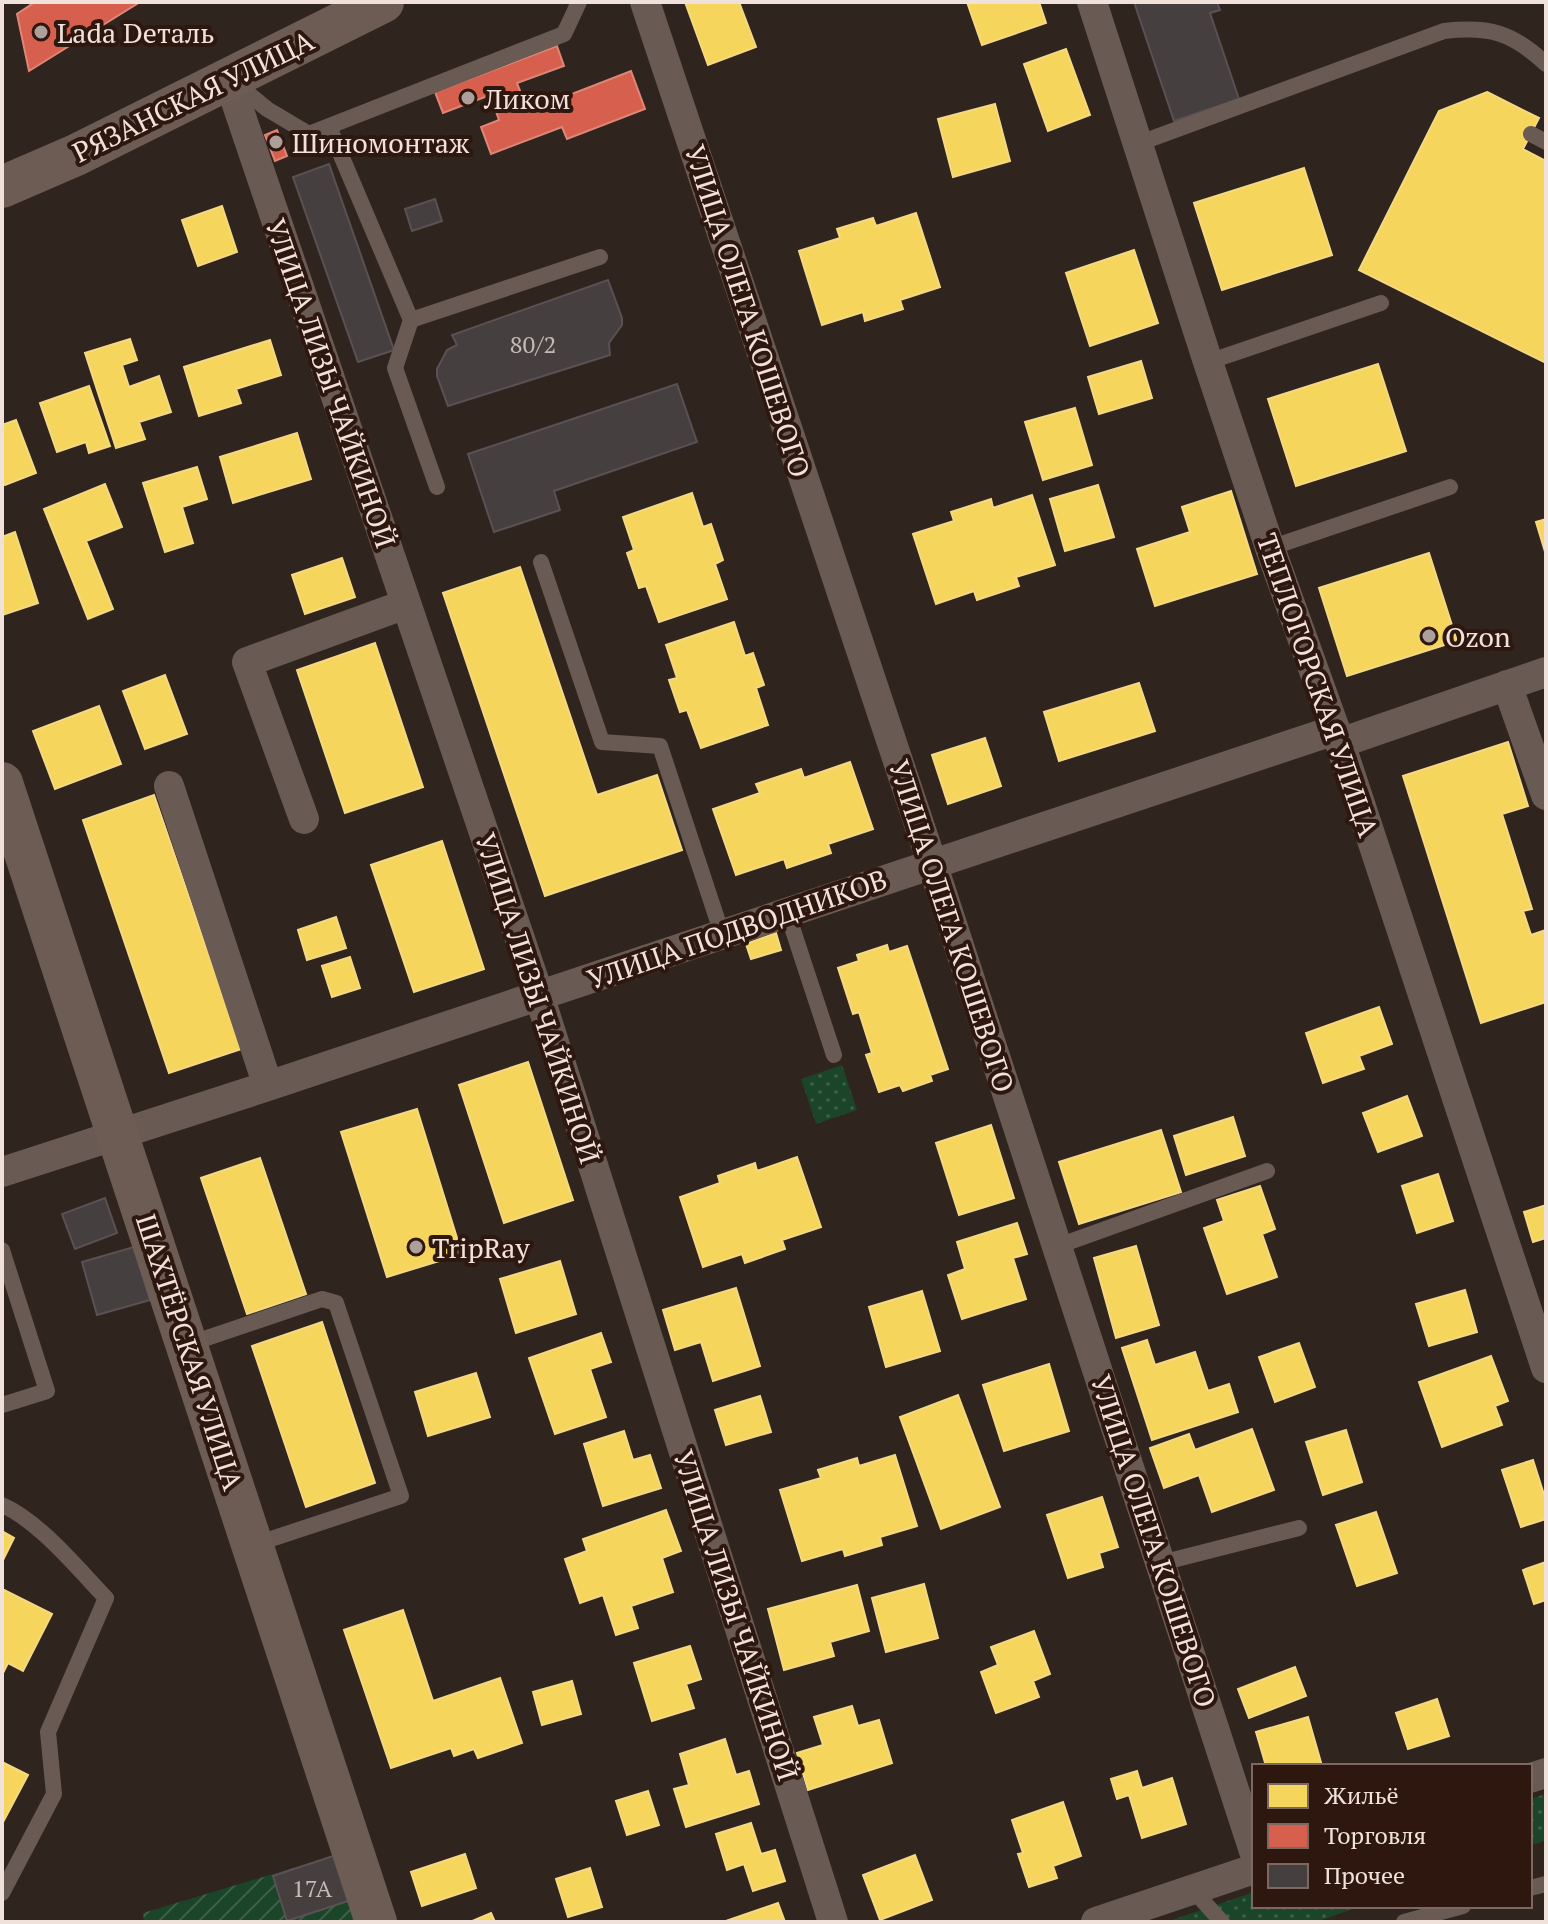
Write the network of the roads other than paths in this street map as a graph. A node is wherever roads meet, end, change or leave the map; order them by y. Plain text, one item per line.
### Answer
1 (579, 2) edge
2 (645, 2) edge
3 (1092, 2) edge
4 (378, 3) edge
5 (1546, 64) edge
6 (228, 78) junction
7 (329, 127) junction
8 (1137, 144) junction
9 (2, 187) edge
10 (600, 257) dead end
11 (1381, 303) dead end
12 (411, 320) junction
13 (1208, 362) junction
14 (437, 487) dead end
15 (1450, 487) dead end
16 (1270, 548) junction
17 (541, 562) dead end
18 (406, 604) junction
19 (1546, 672) edge
20 (1507, 685) junction
21 (1337, 736) junction
22 (2, 783) edge
23 (169, 786) dead end
24 (1546, 795) edge
25 (304, 819) dead end
26 (10, 835) edge
27 (932, 863) junction
28 (787, 912) junction
29 (722, 934) junction
30 (539, 995) junction
31 (834, 1055) dead end
32 (268, 1086) junction
33 (118, 1135) junction
34 (1267, 1171) dead end
35 (2, 1172) edge
36 (1058, 1246) junction
37 (2, 1250) edge
38 (187, 1345) junction
39 (1546, 1368) edge
40 (2, 1405) edge
41 (2, 1505) edge
42 (1299, 1528) dead end
43 (253, 1545) junction
44 (1161, 1563) junction
45 (1252, 1845) edge
46 (1252, 1870) edge
47 (1193, 1890) junction
48 (2, 1893) edge
49 (1456, 1908) edge
50 (376, 1922) edge
51 (833, 1922) edge
52 (1096, 1922) edge
53 (1222, 1922) edge
54 (1404, 1922) edge

1 - 7 lane
2 - 27 street, УЛИЦА ОЛЕГА КОШЕВОГО
3 - 8 street, ТЕПЛОГОРСКАЯ УЛИЦА
4 - 6 main road, РЯЗАНСКАЯ УЛИЦА
5 - 8 lane
6 - 7 lane
6 - 9 main road, РЯЗАНСКАЯ УЛИЦА
6 - 18 street, УЛИЦА ЛИЗЫ ЧАЙКИНОЙ
7 - 12 lane
8 - 13 street, ТЕПЛОГОРСКАЯ УЛИЦА
10 - 12 lane
11 - 13 lane
12 - 14 lane
13 - 16 street, ТЕПЛОГОРСКАЯ УЛИЦА
15 - 16 lane
16 - 21 street, ТЕПЛОГОРСКАЯ УЛИЦА
17 - 29 lane
18 - 25 street
18 - 30 street, УЛИЦА ЛИЗЫ ЧАЙКИНОЙ
19 - 20 street, УЛИЦА ПОДВОДНИКОВ
20 - 21 street, УЛИЦА ПОДВОДНИКОВ
20 - 24 street
21 - 27 street, УЛИЦА ПОДВОДНИКОВ
21 - 39 street, ТЕПЛОГОРСКАЯ УЛИЦА
22 - 26 main road, ШАХТЁРСКАЯ УЛИЦА
23 - 32 street
26 - 33 main road, ШАХТЁРСКАЯ УЛИЦА
27 - 28 street, УЛИЦА ПОДВОДНИКОВ
27 - 36 street, УЛИЦА ОЛЕГА КОШЕВОГО
28 - 29 street, УЛИЦА ПОДВОДНИКОВ
28 - 31 lane
29 - 30 street, УЛИЦА ПОДВОДНИКОВ
30 - 32 street, УЛИЦА ПОДВОДНИКОВ
30 - 51 street, УЛИЦА ЛИЗЫ ЧАЙКИНОЙ
32 - 33 street, УЛИЦА ПОДВОДНИКОВ
33 - 35 street, УЛИЦА ПОДВОДНИКОВ
33 - 38 main road, ШАХТЁРСКАЯ УЛИЦА
34 - 36 lane
36 - 44 street, УЛИЦА ОЛЕГА КОШЕВОГО
37 - 40 lane
38 - 43 main road, ШАХТЁРСКАЯ УЛИЦА
38 - 43 lane
41 - 48 lane
42 - 44 lane
43 - 50 main road, ШАХТЁРСКАЯ УЛИЦА
44 - 45 street, УЛИЦА ОЛЕГА КОШЕВОГО
46 - 47 street
47 - 52 street
47 - 53 lane
49 - 54 lane

